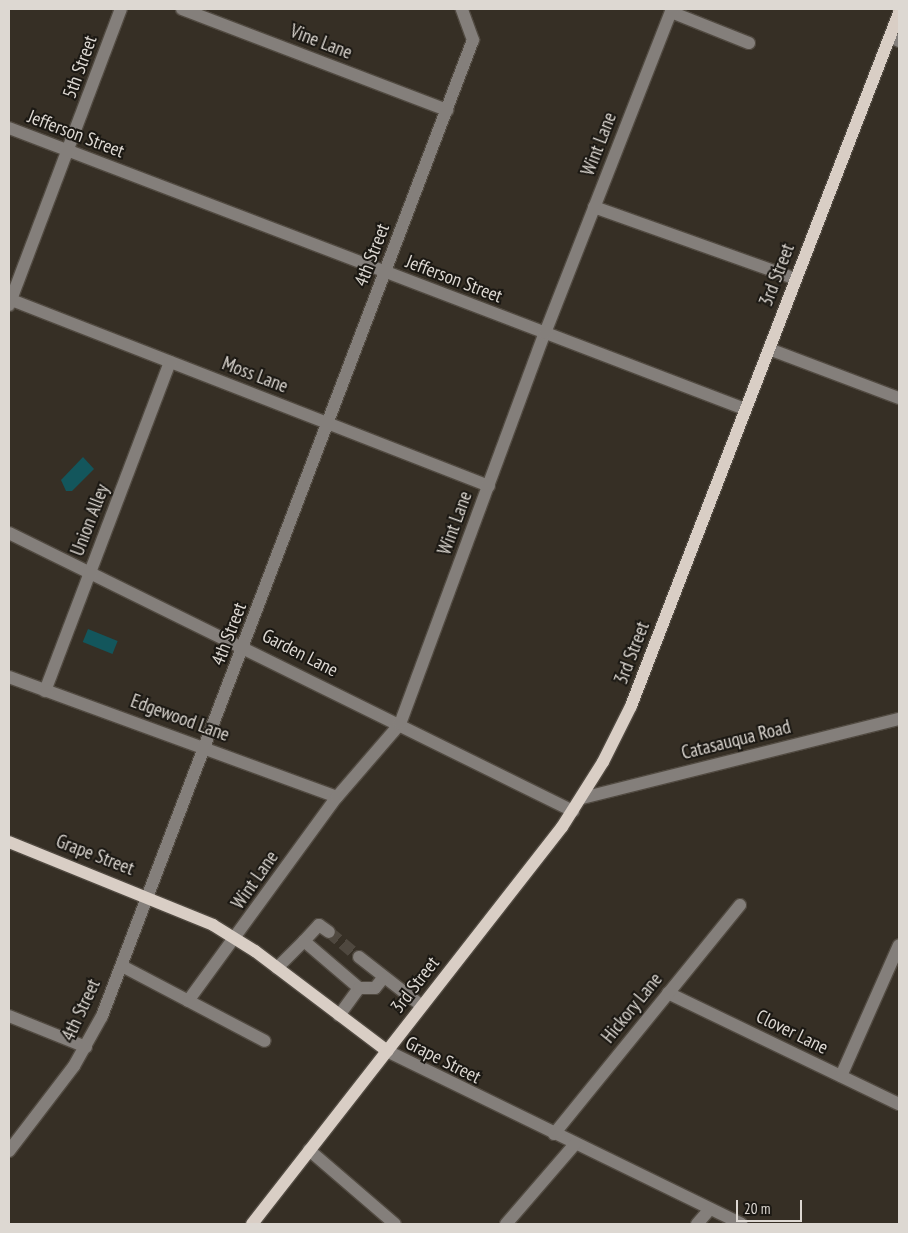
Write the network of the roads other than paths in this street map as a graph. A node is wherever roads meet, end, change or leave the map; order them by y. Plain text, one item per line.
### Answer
1 (121, 9) edge
2 (182, 9) edge
3 (462, 9) edge
4 (671, 10) edge
5 (899, 13) edge
6 (895, 39) edge
7 (749, 43) dead end
8 (447, 110) junction
9 (9, 128) edge
10 (68, 151) junction
11 (594, 207) junction
12 (386, 273) junction
13 (796, 279) junction
14 (9, 301) edge
15 (545, 333) junction
16 (769, 349) junction
17 (170, 362) junction
18 (899, 398) edge
19 (746, 410) junction
20 (328, 424) junction
21 (489, 486) junction
22 (9, 533) edge
23 (90, 572) junction
24 (244, 645) junction
25 (9, 677) edge
26 (45, 691) junction
27 (899, 719) edge
28 (400, 724) junction
29 (206, 747) junction
30 (337, 797) junction
31 (582, 798) junction
32 (573, 811) junction
33 (9, 842) edge
34 (148, 895) junction
35 (740, 905) dead end
36 (329, 932) tunnel mouth
37 (237, 938) junction
38 (304, 942) junction
39 (899, 945) edge
40 (359, 957) tunnel mouth
41 (122, 966) junction
42 (277, 968) junction
43 (384, 977) junction
44 (359, 988) junction
45 (668, 993) junction
46 (188, 1001) junction
47 (422, 1006) junction
48 (9, 1016) edge
49 (339, 1016) junction
50 (265, 1040) dead end
51 (86, 1047) junction
52 (387, 1051) junction
53 (841, 1076) junction
54 (899, 1104) edge
55 (554, 1134) junction
56 (574, 1144) junction
57 (309, 1150) junction
58 (9, 1151) edge
59 (710, 1209) junction
60 (252, 1224) edge
61 (395, 1224) edge
62 (506, 1224) edge
63 (697, 1224) edge
64 (741, 1224) edge

1 - 10 street, 5th Street
2 - 8 street, Vine Lane
3 - 8 street, 4th Street
4 - 7 street
4 - 11 street, Wint Lane
5 - 6 main road, 3rd Street
6 - 13 main road, 3rd Street
8 - 12 street, 4th Street
9 - 10 street, Jefferson Street
10 - 12 street, Jefferson Street
10 - 14 street, 5th Street
11 - 13 street
11 - 15 street, Wint Lane
12 - 15 street, Jefferson Street
12 - 20 street, 4th Street
13 - 16 main road, 3rd Street
14 - 17 street, Moss Lane
15 - 19 street, Jefferson Street
15 - 21 street, Wint Lane
16 - 18 street
16 - 19 main road, 3rd Street
17 - 20 street, Moss Lane
17 - 23 street, Union Alley
19 - 31 main road, 3rd Street
20 - 21 street, Moss Lane
20 - 24 street, 4th Street
21 - 28 street, Wint Lane
22 - 23 street, Garden Lane
23 - 24 street, Garden Lane
23 - 26 street, Union Alley
24 - 28 street, Garden Lane
24 - 29 street, 4th Street
25 - 26 street, Edgewood Lane
26 - 29 street, Edgewood Lane
27 - 31 street, Catasauqua Road
28 - 30 street, Wint Lane
28 - 32 street, Garden Lane
29 - 30 street, Edgewood Lane
29 - 34 street, 4th Street
30 - 37 street, Wint Lane
31 - 32 main road, 3rd Street
32 - 47 main road, 3rd Street
33 - 34 main road, Grape Street
34 - 37 main road, Grape Street
34 - 41 street, 4th Street
35 - 45 street, Hickory Lane
36 - 38 street
37 - 42 main road, Grape Street
37 - 46 street, Wint Lane
38 - 42 street
38 - 44 street
39 - 53 street
40 - 43 street
41 - 46 street
41 - 51 street, 4th Street
42 - 49 main road, Grape Street
43 - 44 street
43 - 47 street
44 - 49 street
45 - 53 street, Clover Lane
45 - 55 street, Hickory Lane
46 - 50 street
47 - 52 main road, 3rd Street
48 - 51 street
49 - 52 main road, Grape Street
51 - 58 street, 4th Street
52 - 55 street, Grape Street
52 - 57 main road, 3rd Street
53 - 54 street, Clover Lane
55 - 56 street, Grape Street
56 - 59 street, Grape Street
56 - 62 street
57 - 60 main road, 3rd Street
57 - 61 street
59 - 63 street
59 - 64 street, Grape Street

